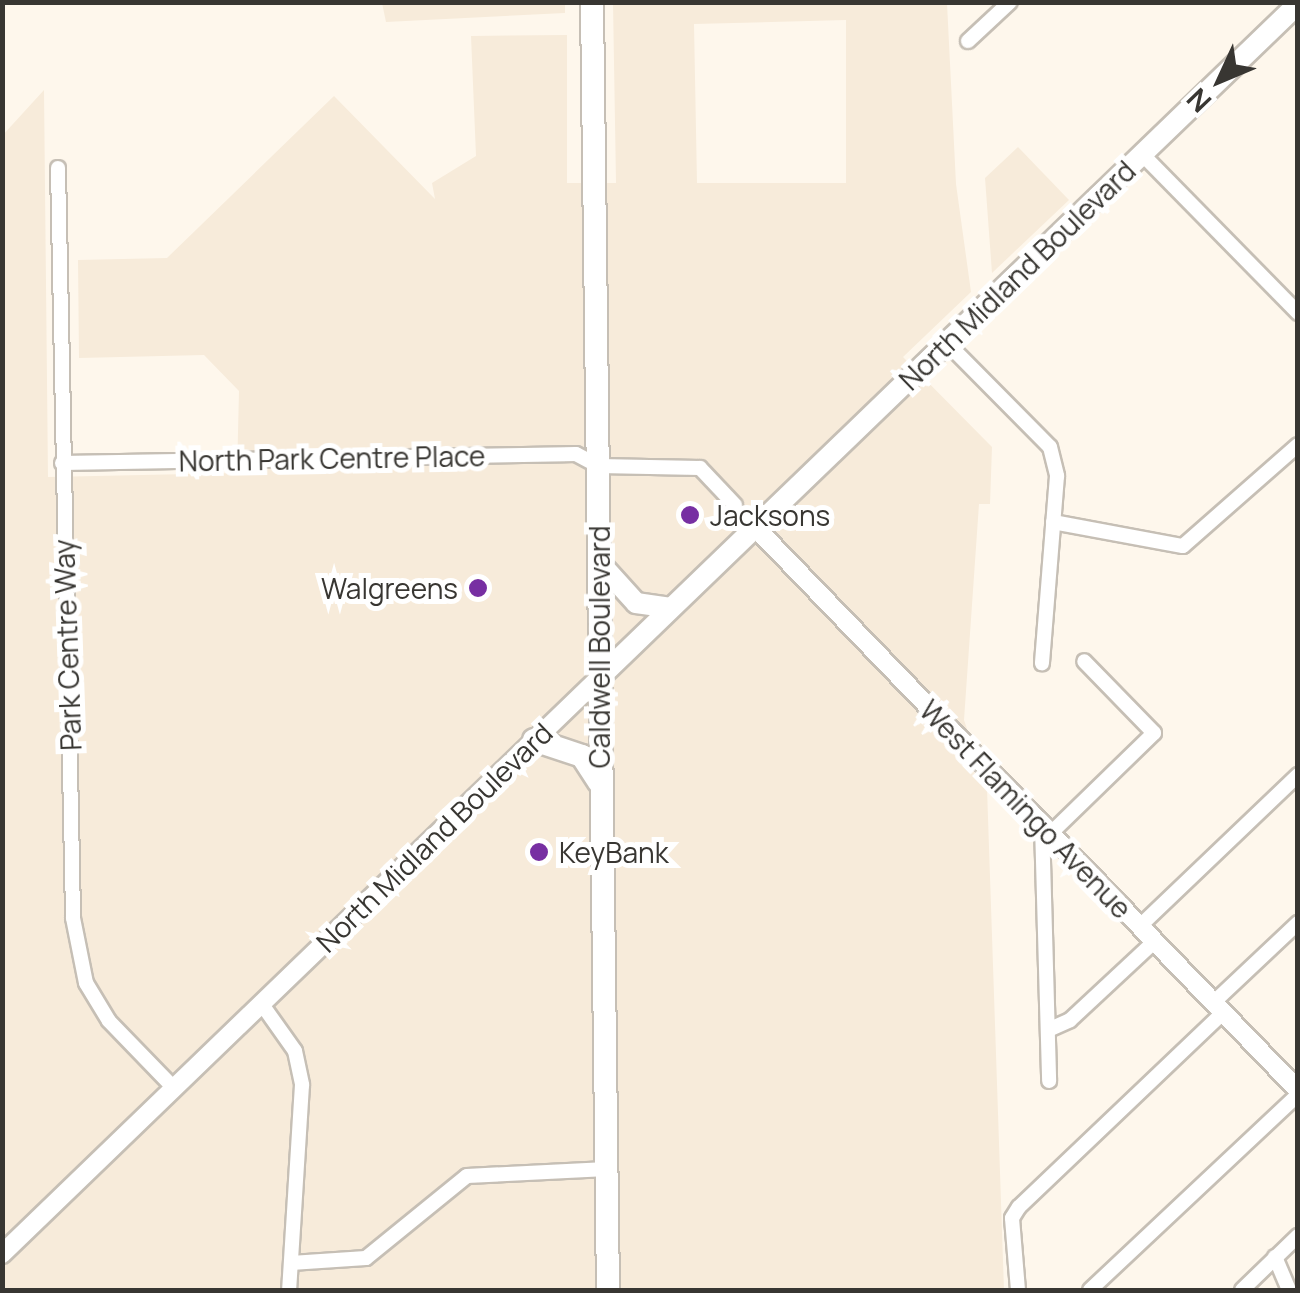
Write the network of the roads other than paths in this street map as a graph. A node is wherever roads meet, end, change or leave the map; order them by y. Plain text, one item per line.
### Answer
1 (592, 2) edge
2 (1010, 2) edge
3 (1298, 4) edge
4 (968, 41) dead end
5 (1142, 154) junction
6 (58, 168) dead end
7 (1298, 313) edge
8 (947, 343) junction
9 (1298, 444) edge
10 (62, 463) junction
11 (599, 466) junction
12 (735, 505) dead end
13 (1053, 522) junction
14 (755, 527) junction
15 (599, 562) junction
16 (671, 608) junction
17 (1084, 660) dead end
18 (1042, 662) dead end
19 (599, 678) junction
20 (534, 740) junction
21 (1298, 775) edge
22 (598, 782) junction
23 (1046, 829) junction
24 (1298, 923) edge
25 (1140, 926) junction
26 (1154, 942) junction
27 (261, 1003) junction
28 (1218, 1008) junction
29 (1048, 1030) junction
30 (1049, 1081) dead end
31 (173, 1088) junction
32 (1298, 1093) edge
33 (607, 1169) junction
34 (1298, 1236) edge
35 (2, 1254) edge
36 (1276, 1257) junction
37 (290, 1263) junction
38 (289, 1290) edge
39 (608, 1290) edge
40 (1018, 1290) edge
41 (1090, 1290) edge
42 (1242, 1290) edge
43 (1289, 1290) edge

1 - 11 main road, Caldwell Boulevard
2 - 4 street
3 - 5 main road, North Midland Boulevard
5 - 7 street
5 - 8 main road, North Midland Boulevard
6 - 10 street, Park Centre Way
8 - 13 street
8 - 14 main road, North Midland Boulevard
9 - 13 street
10 - 11 street, North Park Centre Place
10 - 31 street, Park Centre Way
11 - 12 street, North Park Centre Place
11 - 15 main road, Caldwell Boulevard
13 - 18 street
14 - 16 main road, North Midland Boulevard
14 - 23 street, West Flamingo Avenue
15 - 16 main road
15 - 19 main road, Caldwell Boulevard
16 - 19 main road, North Midland Boulevard
17 - 23 street
19 - 20 street, North Midland Boulevard
19 - 22 main road, Caldwell Boulevard
20 - 22 main road
20 - 27 street, North Midland Boulevard
21 - 25 street
22 - 33 main road, Caldwell Boulevard
23 - 25 street, West Flamingo Avenue
23 - 29 street
24 - 28 street
25 - 26 street, West Flamingo Avenue
26 - 28 street, West Flamingo Avenue
26 - 29 street
27 - 31 street, North Midland Boulevard
27 - 37 street
28 - 32 street, West Flamingo Avenue
28 - 40 street
29 - 30 street
31 - 35 street, North Midland Boulevard
32 - 41 street
33 - 37 street
33 - 39 main road, Caldwell Boulevard
34 - 36 street
36 - 42 street
36 - 43 street
37 - 38 street

